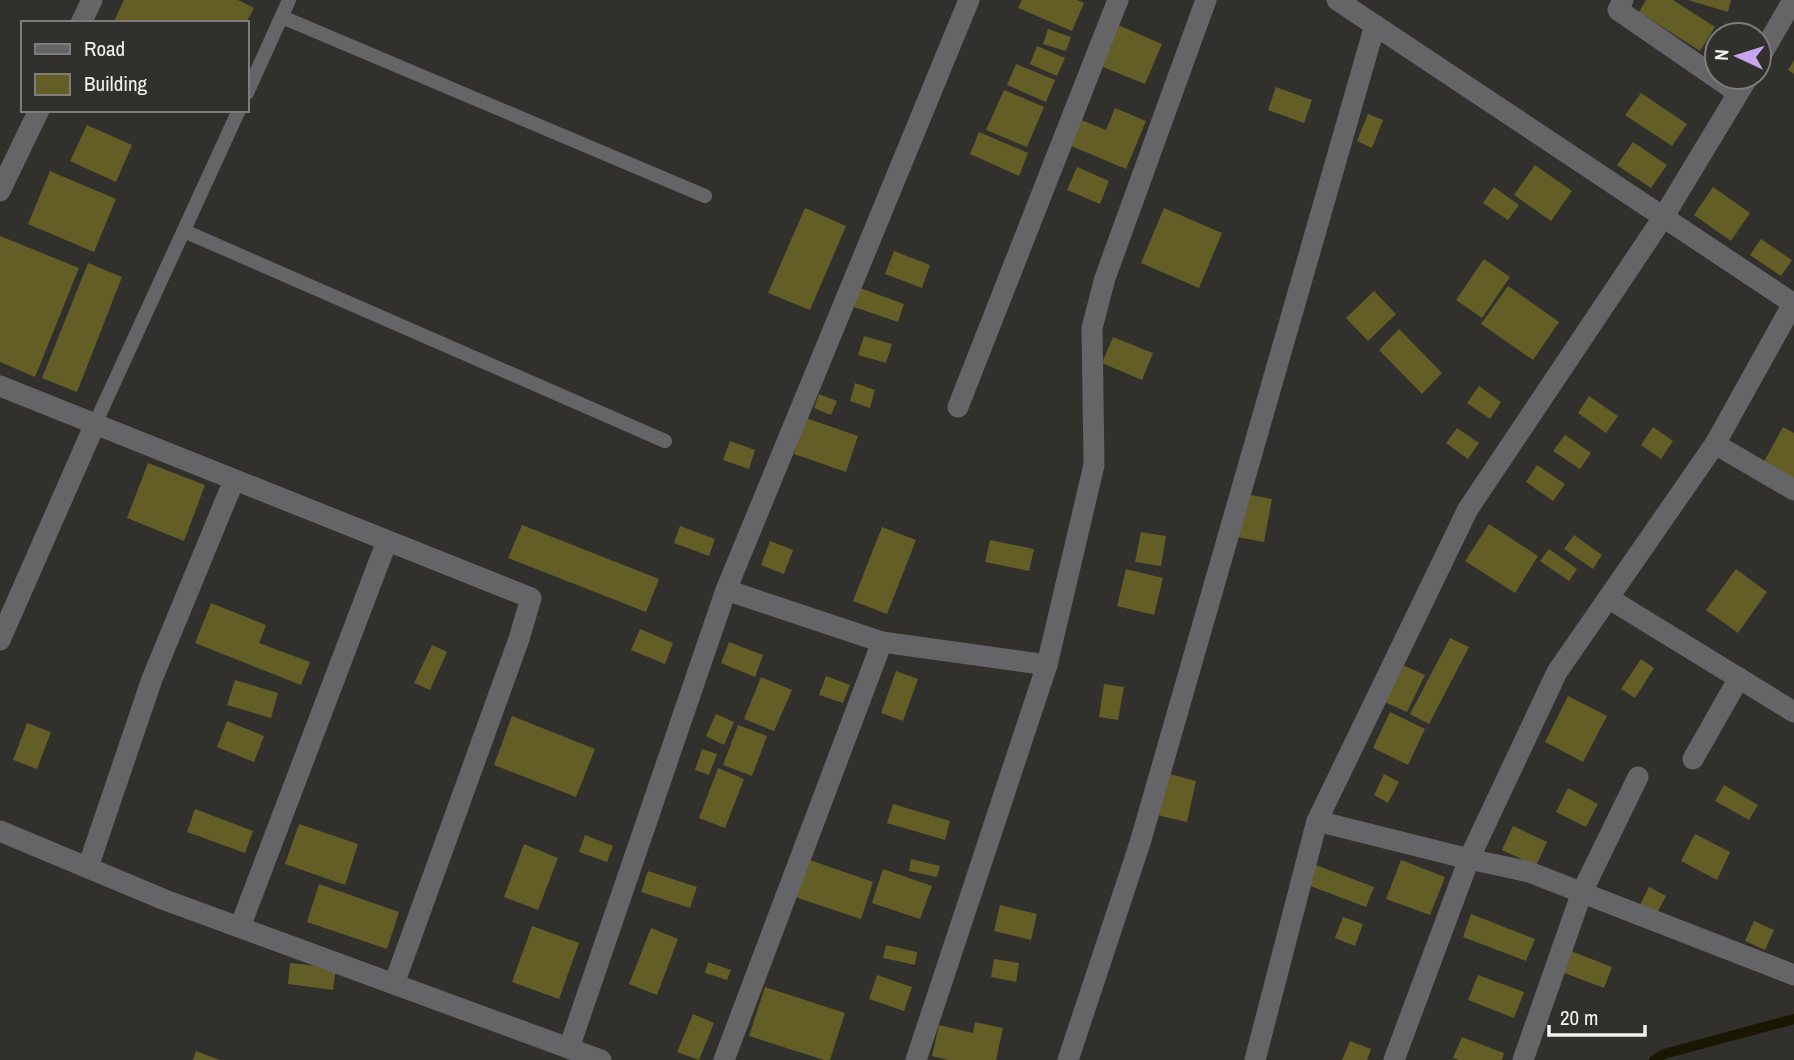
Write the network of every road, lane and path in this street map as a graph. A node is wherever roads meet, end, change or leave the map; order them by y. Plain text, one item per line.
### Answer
1 (92, 0) edge
2 (289, 0) edge
3 (969, 0) edge
4 (1118, 0) edge
5 (1206, 0) edge
6 (1337, 0) edge
7 (1623, 0) edge
8 (1793, 0) edge
9 (282, 17) junction
10 (82, 21) edge
11 (1375, 25) junction
12 (1773, 35) edge
13 (1703, 61) edge
14 (248, 91) edge
15 (1738, 91) edge
16 (38, 112) edge
17 (238, 112) edge
18 (0, 191) edge
19 (705, 196) dead end
20 (1664, 216) junction
21 (184, 231) junction
22 (1794, 303) edge
23 (0, 386) edge
24 (958, 407) dead end
25 (95, 424) junction
26 (665, 441) dead end
27 (1715, 444) junction
28 (234, 480) junction
29 (1794, 490) edge
30 (387, 541) junction
31 (726, 590) junction
32 (1608, 598) junction
33 (0, 640) edge
34 (882, 642) junction
35 (1046, 665) junction
36 (1739, 678) junction
37 (1794, 712) edge
38 (1693, 759) dead end
39 (1638, 778) dead end
40 (1317, 821) junction
41 (0, 831) edge
42 (1469, 859) junction
43 (88, 867) junction
44 (1581, 892) junction
45 (240, 927) junction
46 (1794, 975) edge
47 (394, 984) junction
48 (566, 1054) edge
49 (601, 1060) edge
50 (724, 1060) edge
51 (916, 1060) edge
52 (1068, 1060) edge
53 (1255, 1060) edge
54 (1394, 1060) edge
55 (1523, 1060) edge

1 - 10 street
2 - 9 lane
3 - 31 street
4 - 24 street
5 - 35 street
6 - 11 street
7 - 13 street
8 - 12 street
9 - 14 lane
9 - 19 lane
11 - 20 street
11 - 52 street
15 - 20 street
16 - 18 street
17 - 21 lane
20 - 22 street
20 - 40 street
21 - 25 lane
21 - 26 lane
22 - 27 street
23 - 25 street
25 - 28 street
25 - 33 street
27 - 29 street
27 - 32 street
28 - 30 street
28 - 43 street
30 - 45 street
30 - 47 street
31 - 34 street
31 - 48 street
32 - 36 street
32 - 42 street
34 - 35 street
34 - 50 street
35 - 51 street
36 - 37 street
36 - 38 street
39 - 44 street
40 - 42 street
40 - 53 street
41 - 43 street
42 - 44 street
42 - 54 street
43 - 45 street
44 - 46 street
44 - 55 street
45 - 47 street
47 - 48 street
48 - 49 street

